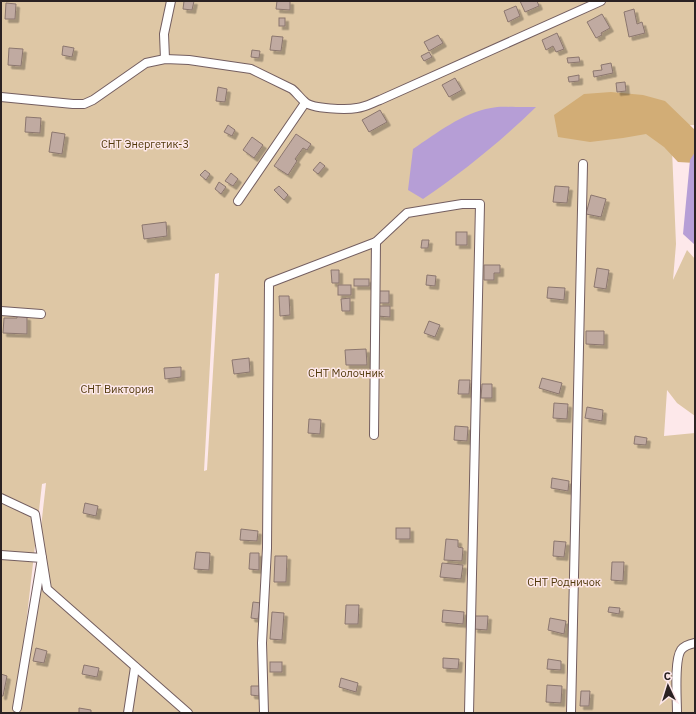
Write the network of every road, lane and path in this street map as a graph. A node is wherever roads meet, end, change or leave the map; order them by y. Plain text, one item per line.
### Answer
1 (171, 1) edge
2 (601, 1) edge
3 (165, 59) junction
4 (1, 97) edge
5 (306, 103) junction
6 (583, 164) dead end
7 (238, 201) dead end
8 (376, 242) junction
9 (1, 311) edge
10 (41, 314) dead end
11 (374, 435) dead end
12 (1, 498) edge
13 (1, 555) edge
14 (42, 558) junction
15 (695, 643) edge
16 (135, 667) junction
17 (17, 708) dead end
18 (128, 713) edge
19 (188, 713) edge
20 (264, 713) edge
21 (469, 713) edge
22 (572, 713) edge
23 (677, 713) edge

1 - 3 lane
2 - 5 lane
3 - 4 lane
3 - 5 lane
5 - 7 lane
6 - 22 lane
8 - 11 lane
8 - 20 lane
8 - 21 lane
9 - 10 lane
12 - 14 lane
13 - 14 lane
14 - 16 lane
14 - 17 lane
15 - 23 lane
16 - 18 lane
16 - 19 lane

